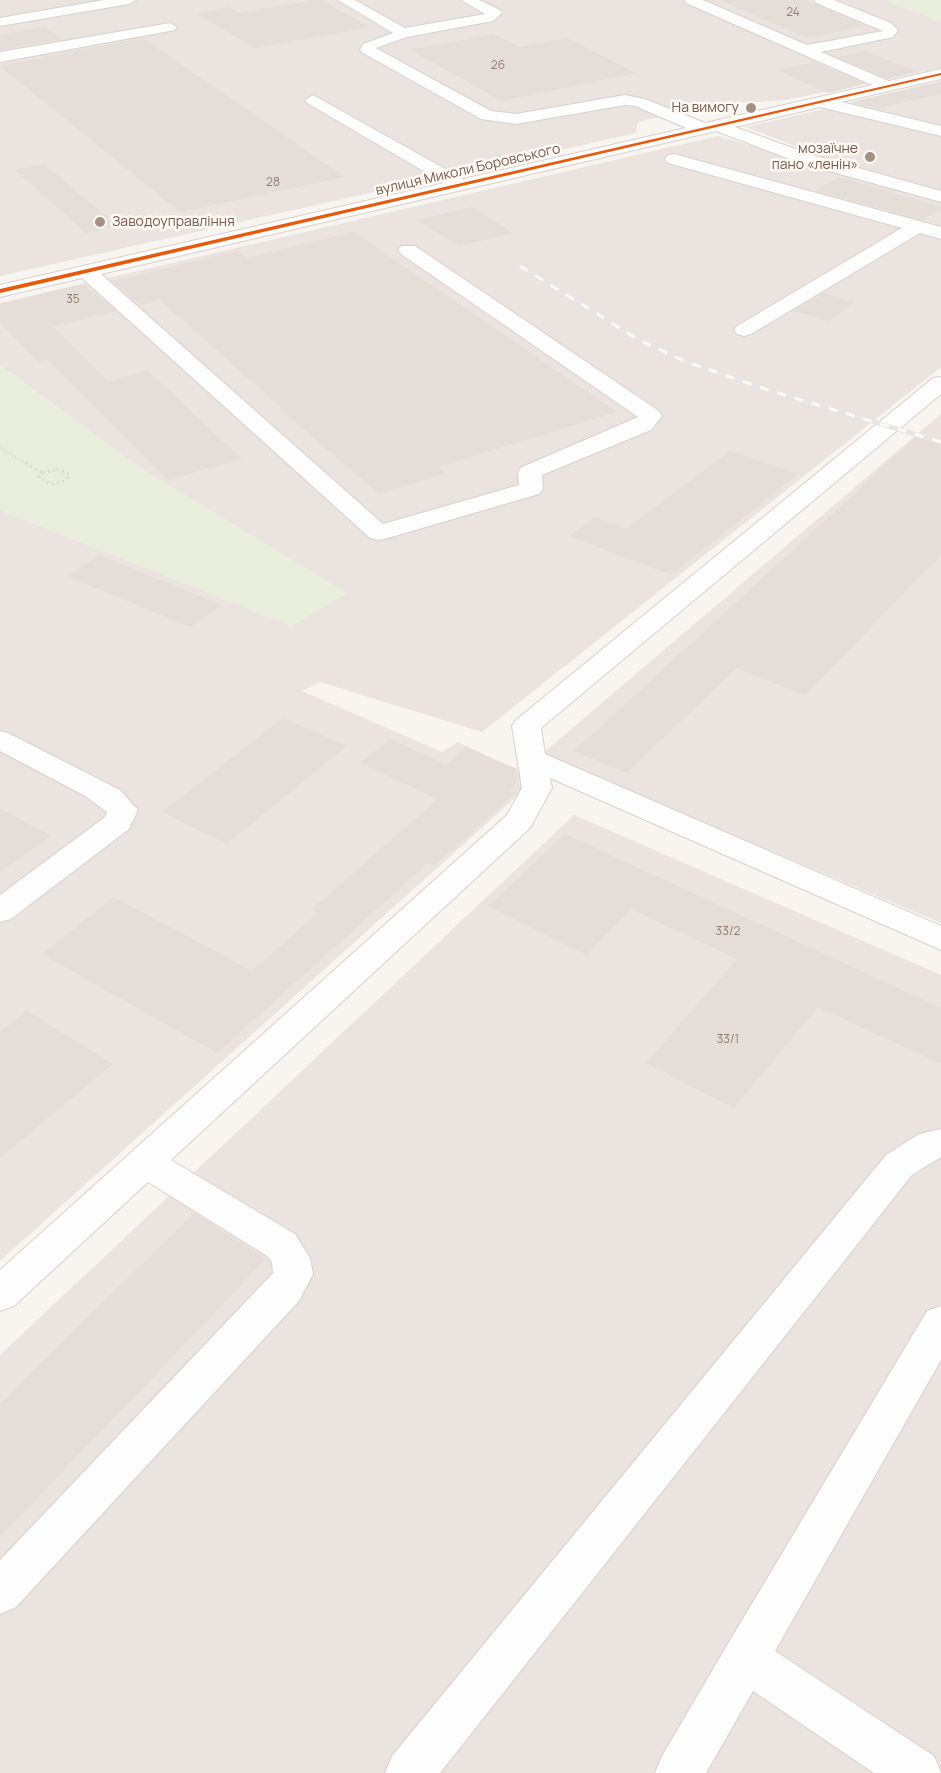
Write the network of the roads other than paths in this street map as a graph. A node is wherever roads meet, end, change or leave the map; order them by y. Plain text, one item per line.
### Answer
1 (129, 0) edge
2 (345, 0) edge
3 (468, 0) edge
4 (691, 0) edge
5 (821, 0) edge
6 (0, 22) edge
7 (170, 27) dead end
8 (404, 33) junction
9 (807, 50) junction
10 (0, 57) edge
11 (941, 74) edge
12 (887, 86) junction
13 (313, 100) dead end
14 (819, 102) junction
15 (711, 128) junction
16 (941, 131) edge
17 (674, 159) dead end
18 (437, 171) junction
19 (410, 177) dead end
20 (462, 186) junction
21 (941, 197) edge
22 (918, 226) junction
23 (941, 232) edge
24 (408, 250) dead end
25 (86, 271) junction
26 (0, 291) edge
27 (744, 330) dead end
28 (941, 383) edge
29 (0, 740) edge
30 (530, 758) junction
31 (0, 912) edge
32 (941, 939) edge
33 (941, 1143) edge
34 (145, 1161) junction
35 (0, 1294) edge
36 (941, 1323) edge
37 (0, 1592) edge
38 (746, 1658) junction
39 (409, 1773) edge
40 (679, 1773) edge
41 (917, 1773) edge

1 - 6 street
2 - 8 street
3 - 8 street
4 - 9 street
5 - 9 street
7 - 10 street
8 - 15 street
9 - 12 street
11 - 12 street, вулиця Миколи Боровського
12 - 14 street, вулиця Миколи Боровського
13 - 18 street
14 - 15 street, вулиця Миколи Боровського
14 - 16 street
15 - 20 street, вулиця Миколи Боровського
15 - 21 street
17 - 22 street
18 - 19 street
18 - 20 street
20 - 25 street, вулиця Миколи Боровського
22 - 23 street
22 - 27 street
24 - 25 street
25 - 26 street, вулиця Миколи Боровського
28 - 30 street
29 - 31 street
30 - 32 street
30 - 34 street
33 - 39 street
34 - 35 street
34 - 37 street
36 - 38 street
38 - 40 street
38 - 41 street

